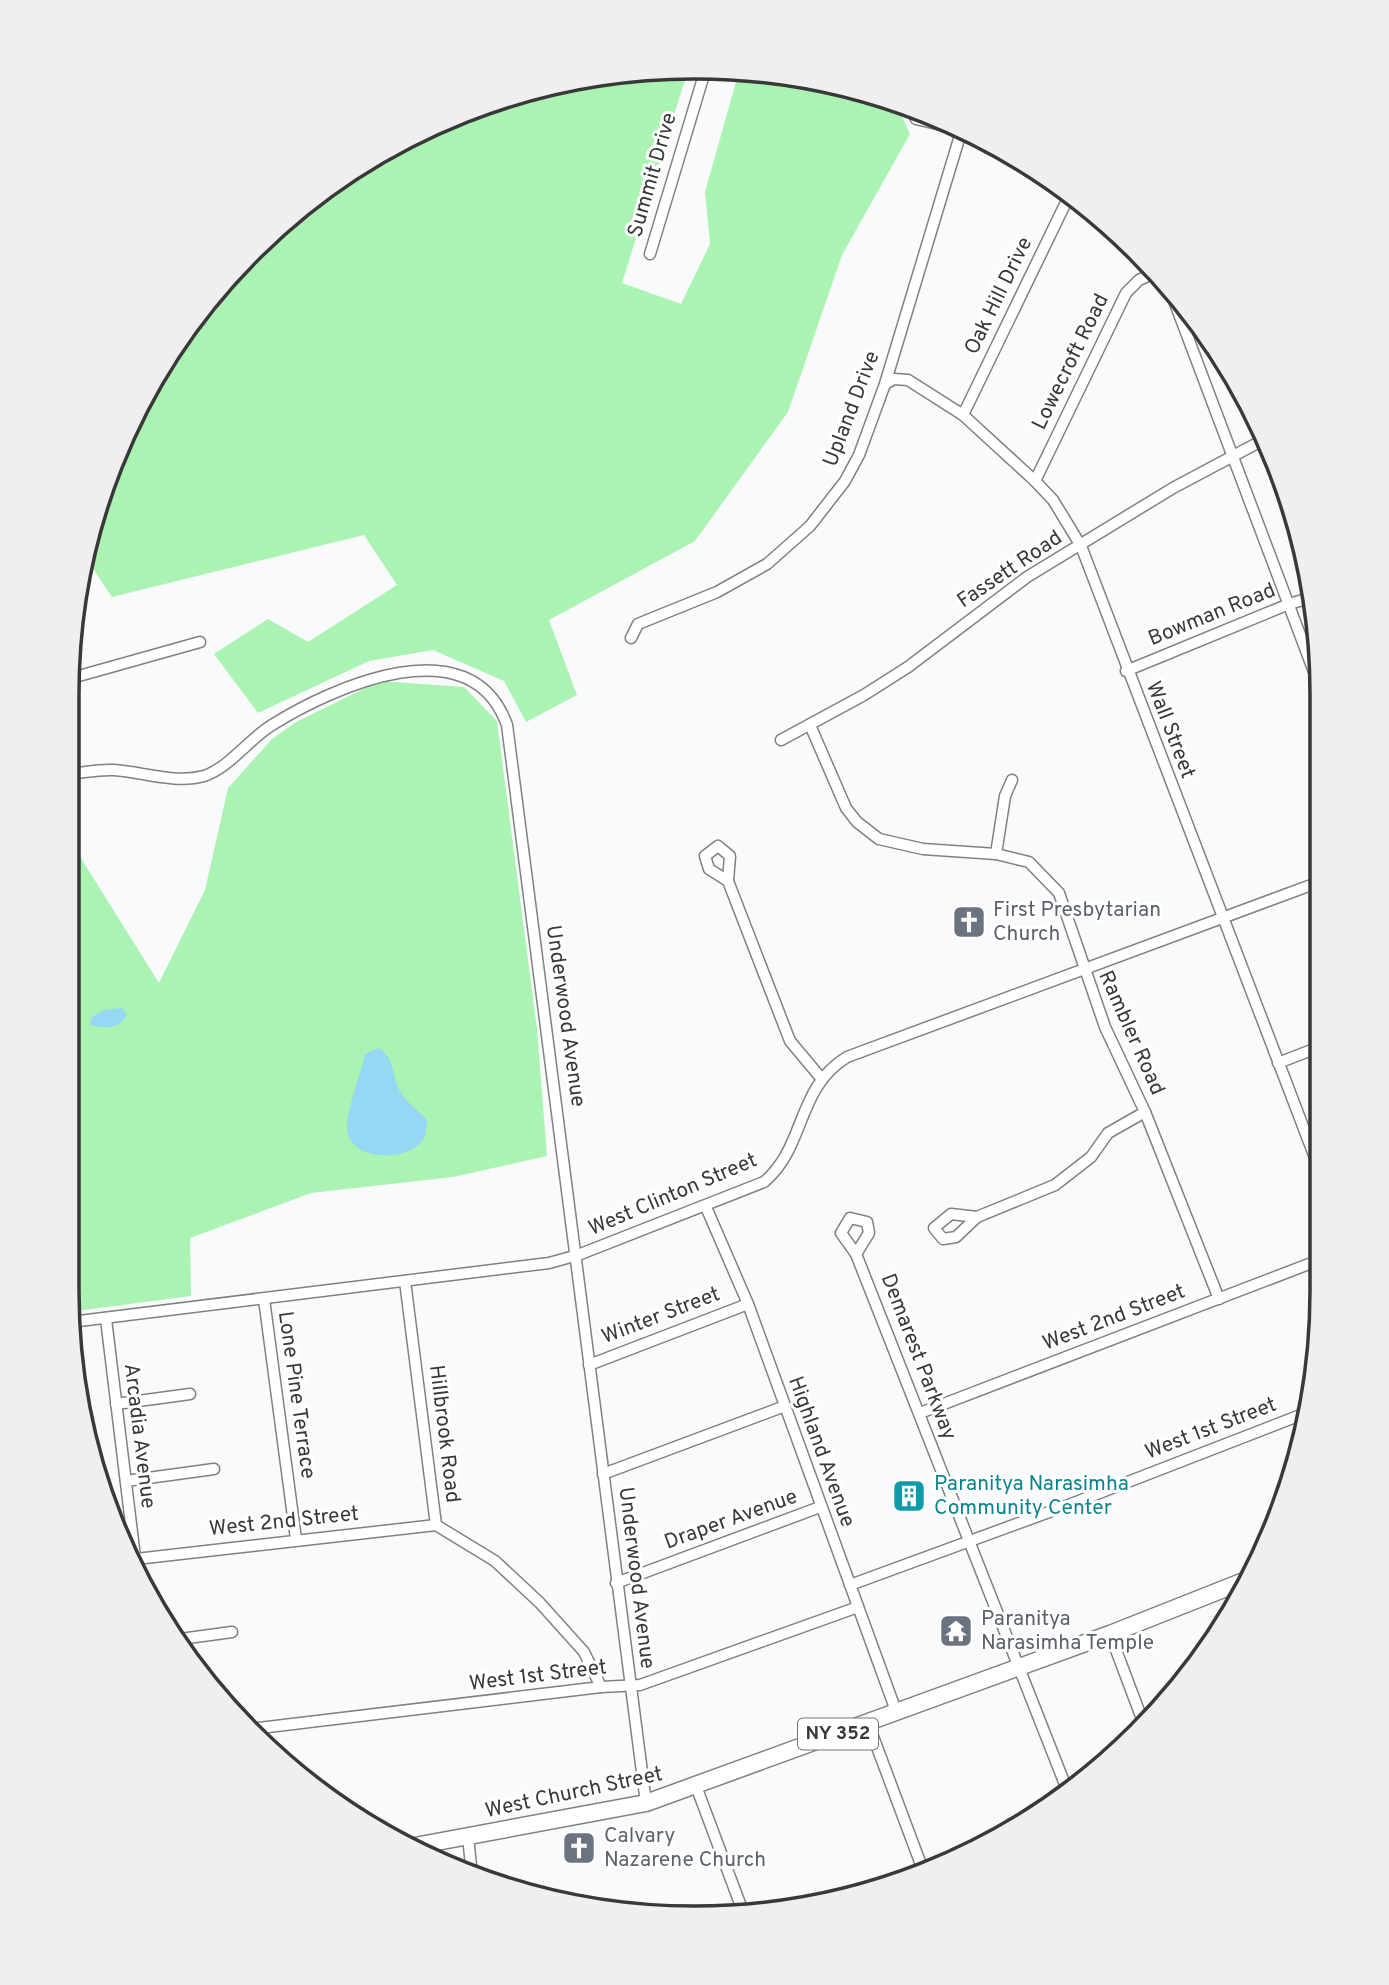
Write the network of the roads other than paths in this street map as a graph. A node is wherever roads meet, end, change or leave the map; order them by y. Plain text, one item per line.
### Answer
1 (703, 79) edge
2 (959, 139) edge
3 (1065, 203) edge
4 (650, 254) dead end
5 (1146, 276) edge
6 (1181, 317) edge
7 (885, 384) junction
8 (963, 415) junction
9 (1256, 443) edge
10 (1235, 454) junction
11 (1035, 481) junction
12 (1081, 546) junction
13 (1303, 600) edge
14 (1289, 604) junction
15 (631, 638) dead end
16 (200, 642) dead end
17 (1309, 658) edge
18 (1126, 671) junction
19 (79, 676) edge
20 (810, 725) junction
21 (781, 740) dead end
22 (79, 773) edge
23 (1012, 780) dead end
24 (996, 854) junction
25 (728, 881) dead end
26 (1310, 885) edge
27 (1222, 918) junction
28 (1083, 972) junction
29 (1310, 1051) edge
30 (1278, 1063) junction
31 (821, 1078) junction
32 (1145, 1112) junction
33 (1310, 1145) edge
34 (706, 1207) junction
35 (977, 1217) dead end
36 (856, 1254) dead end
37 (578, 1255) junction
38 (1310, 1264) edge
39 (405, 1281) junction
40 (1219, 1298) junction
41 (264, 1299) junction
42 (748, 1304) junction
43 (106, 1319) junction
44 (80, 1321) edge
45 (589, 1365) junction
46 (190, 1394) dead end
47 (116, 1404) junction
48 (785, 1406) junction
49 (920, 1413) junction
50 (1297, 1416) edge
51 (214, 1469) dead end
52 (603, 1474) junction
53 (126, 1480) junction
54 (820, 1507) junction
55 (436, 1525) junction
56 (296, 1539) junction
57 (967, 1541) junction
58 (133, 1543) edge
59 (140, 1557) edge
60 (616, 1583) junction
61 (850, 1585) junction
62 (1233, 1589) edge
63 (858, 1607) junction
64 (233, 1632) dead end
65 (1110, 1634) junction
66 (187, 1638) edge
67 (1018, 1665) junction
68 (601, 1687) junction
69 (630, 1687) junction
70 (896, 1711) junction
71 (1140, 1715) edge
72 (868, 1723) junction
73 (261, 1728) edge
74 (1064, 1782) edge
75 (696, 1786) junction
76 (646, 1802) junction
77 (468, 1837) junction
78 (425, 1844) edge
79 (920, 1863) edge
80 (471, 1864) edge
81 (740, 1904) edge

1 - 4 street, Summit Drive
2 - 7 street, Upland Drive
3 - 8 street, Oak Hill Drive
5 - 11 street, Lowecroft Road
6 - 10 street
7 - 8 street, Wall Street
7 - 15 street, Upland Drive
8 - 11 street, Wall Street
9 - 10 street, Fassett Road
10 - 12 street, Fassett Road
10 - 14 street
11 - 12 street, Wall Street
12 - 18 street, Wall Street
12 - 20 street, Fassett Road
13 - 14 street, Bowman Road
14 - 17 street
14 - 18 street, Bowman Road
16 - 19 street
18 - 27 street, Wall Street
20 - 21 street, Fassett Road
20 - 24 street, Rambler Road
22 - 37 street, Underwood Avenue
23 - 24 street
24 - 28 street, Rambler Road
25 - 31 street
26 - 27 street, West Clinton Street
27 - 28 street, West Clinton Street
27 - 30 street, Wall Street
28 - 31 street, West Clinton Street
28 - 32 street, Rambler Road
29 - 30 street
30 - 33 street, Wall Street
31 - 34 street, West Clinton Street
32 - 35 street
32 - 40 street, Rambler Road
34 - 37 street, West Clinton Street
34 - 42 street, Highland Avenue
36 - 49 street, Demarest Parkway
37 - 39 street, West Clinton Street
37 - 45 street, Underwood Avenue
38 - 40 street, West 2nd Street
39 - 41 street, West Clinton Street
39 - 55 street, Hillbrook Road
40 - 49 street, West 2nd Street
41 - 43 street, West Clinton Street
41 - 56 street, Lone Pine Terrace
42 - 45 street, Winter Street
42 - 48 street, Highland Avenue
43 - 44 street, West Clinton Street
43 - 47 street, Arcadia Avenue
45 - 52 street, Underwood Avenue
46 - 47 street
47 - 53 street, Arcadia Avenue
48 - 52 street
48 - 54 street, Highland Avenue
49 - 57 street, Demarest Parkway
50 - 57 street, West 1st Street
51 - 53 street
52 - 60 street, Underwood Avenue
53 - 58 street, Arcadia Avenue
54 - 60 street, Draper Avenue
54 - 61 street, Highland Avenue
55 - 56 street, West 2nd Street
55 - 68 street, Hillbrook Road
56 - 59 street, West 2nd Street
57 - 61 street, West 1st Street
57 - 67 street, Demarest Parkway
60 - 69 street, Underwood Avenue
61 - 63 street, Highland Avenue
62 - 65 main road, West Church Street / NY 352
63 - 69 street, West 1st Street
63 - 70 street, Highland Avenue
64 - 66 street
65 - 67 main road, West Church Street / NY 352
65 - 71 street
67 - 70 main road, West Church Street / NY 352
67 - 74 street, Demarest Parkway
68 - 69 street, West 1st Street
68 - 73 street, West 1st Street
69 - 76 street, Underwood Avenue
70 - 72 main road, West Church Street / NY 352
72 - 75 main road, West Church Street / NY 352
72 - 79 street
75 - 76 main road, West Church Street / NY 352
75 - 81 street
76 - 77 main road, West Church Street / NY 352
77 - 78 main road, West Church Street / NY 352
77 - 80 street

